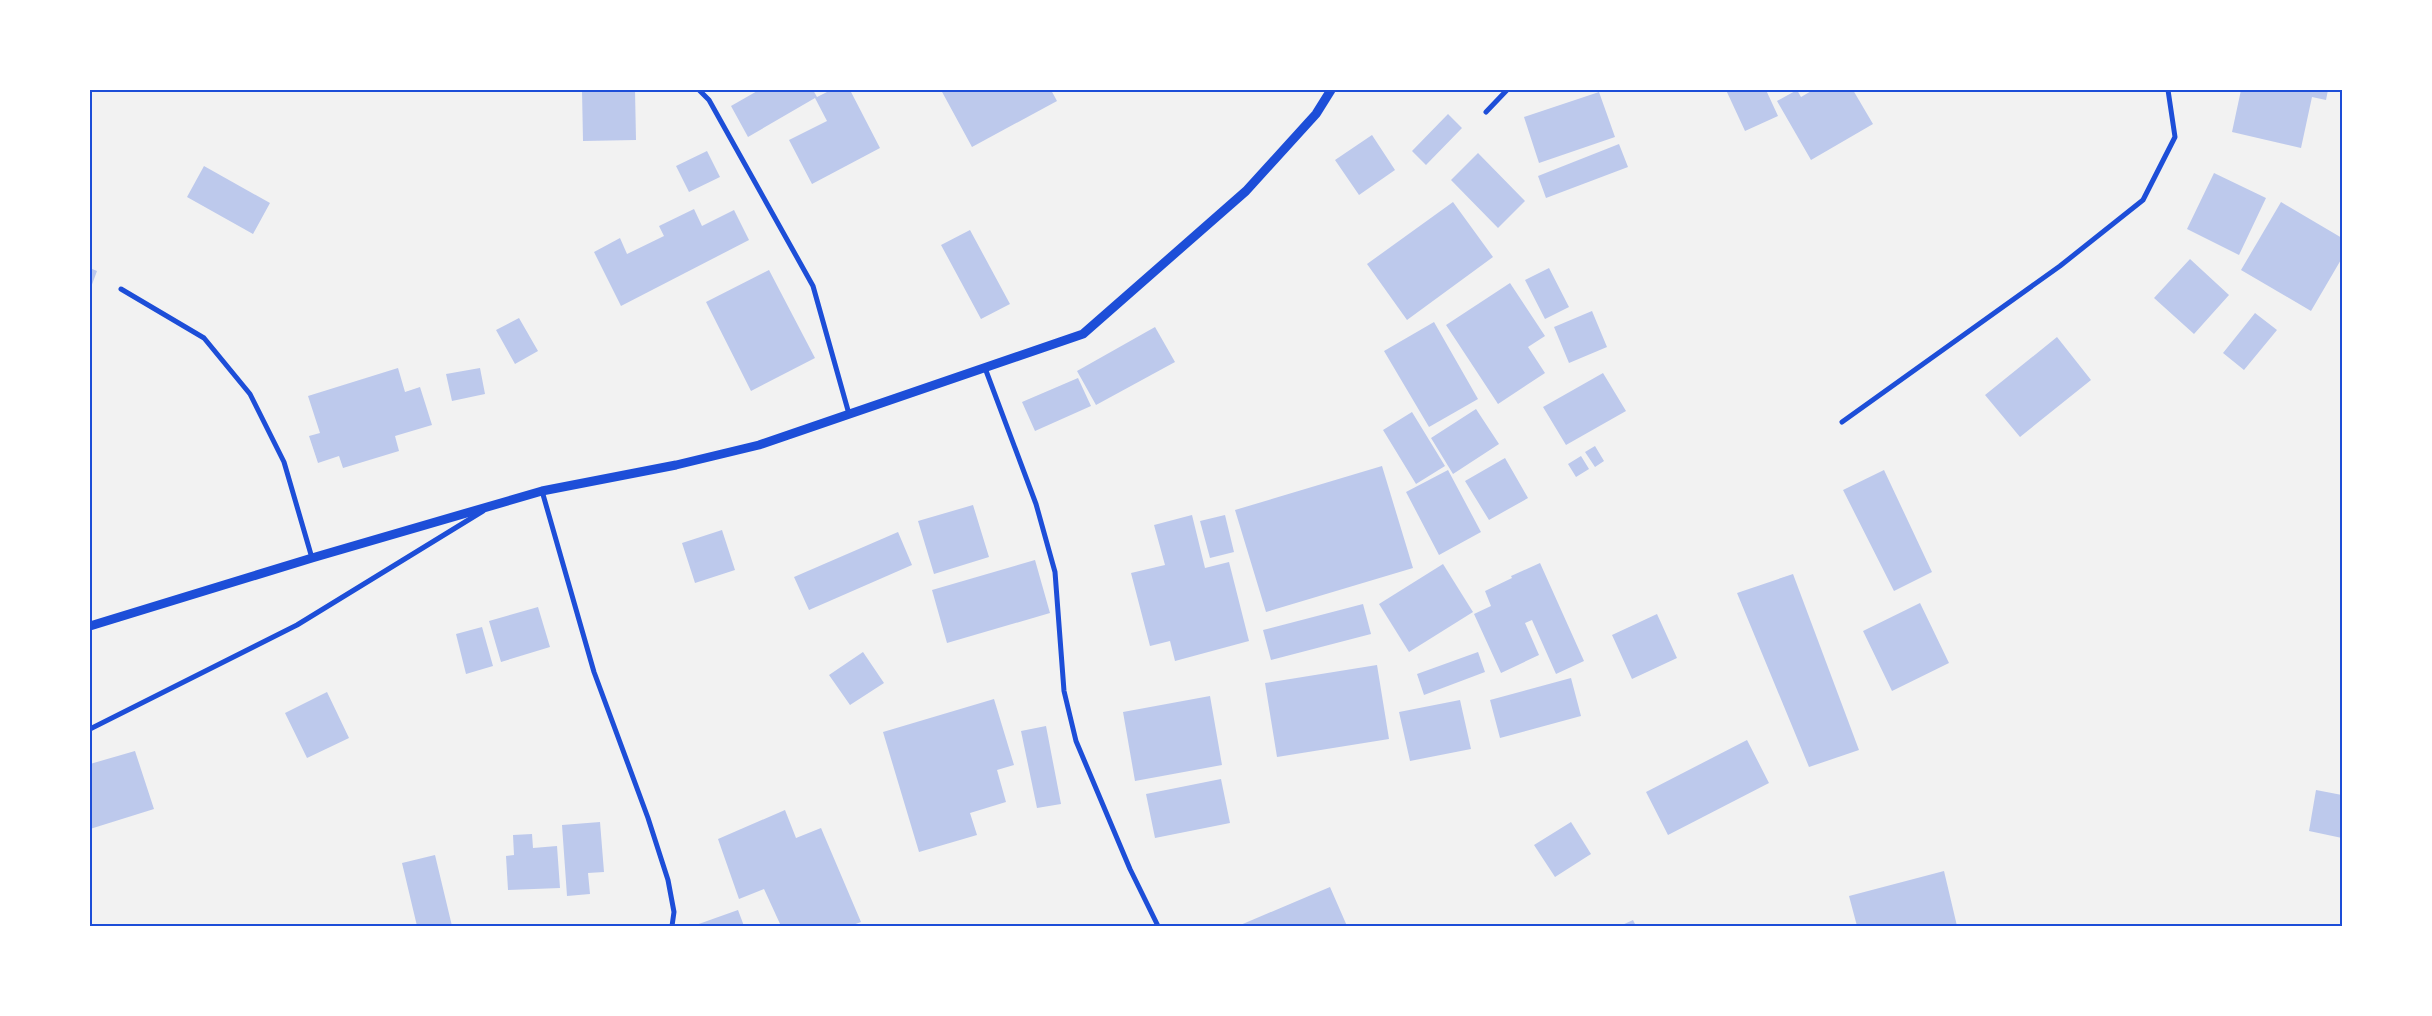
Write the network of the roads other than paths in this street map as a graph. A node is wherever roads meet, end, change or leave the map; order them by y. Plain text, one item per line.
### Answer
1 (699, 90) edge
2 (1331, 90) edge
3 (1507, 90) edge
4 (2168, 90) edge
5 (1486, 112) dead end
6 (121, 289) dead end
7 (985, 368) junction
8 (849, 414) junction
9 (1842, 422) dead end
10 (542, 491) junction
11 (494, 505) junction
12 (312, 558) junction
13 (90, 626) edge
14 (90, 729) edge
15 (672, 926) edge
16 (1158, 926) edge

1 - 8 street
2 - 7 street
3 - 5 street
4 - 9 street
6 - 12 street
7 - 8 street
7 - 16 street
8 - 10 street
10 - 11 street
10 - 15 street
11 - 12 street
11 - 14 street
12 - 13 street

